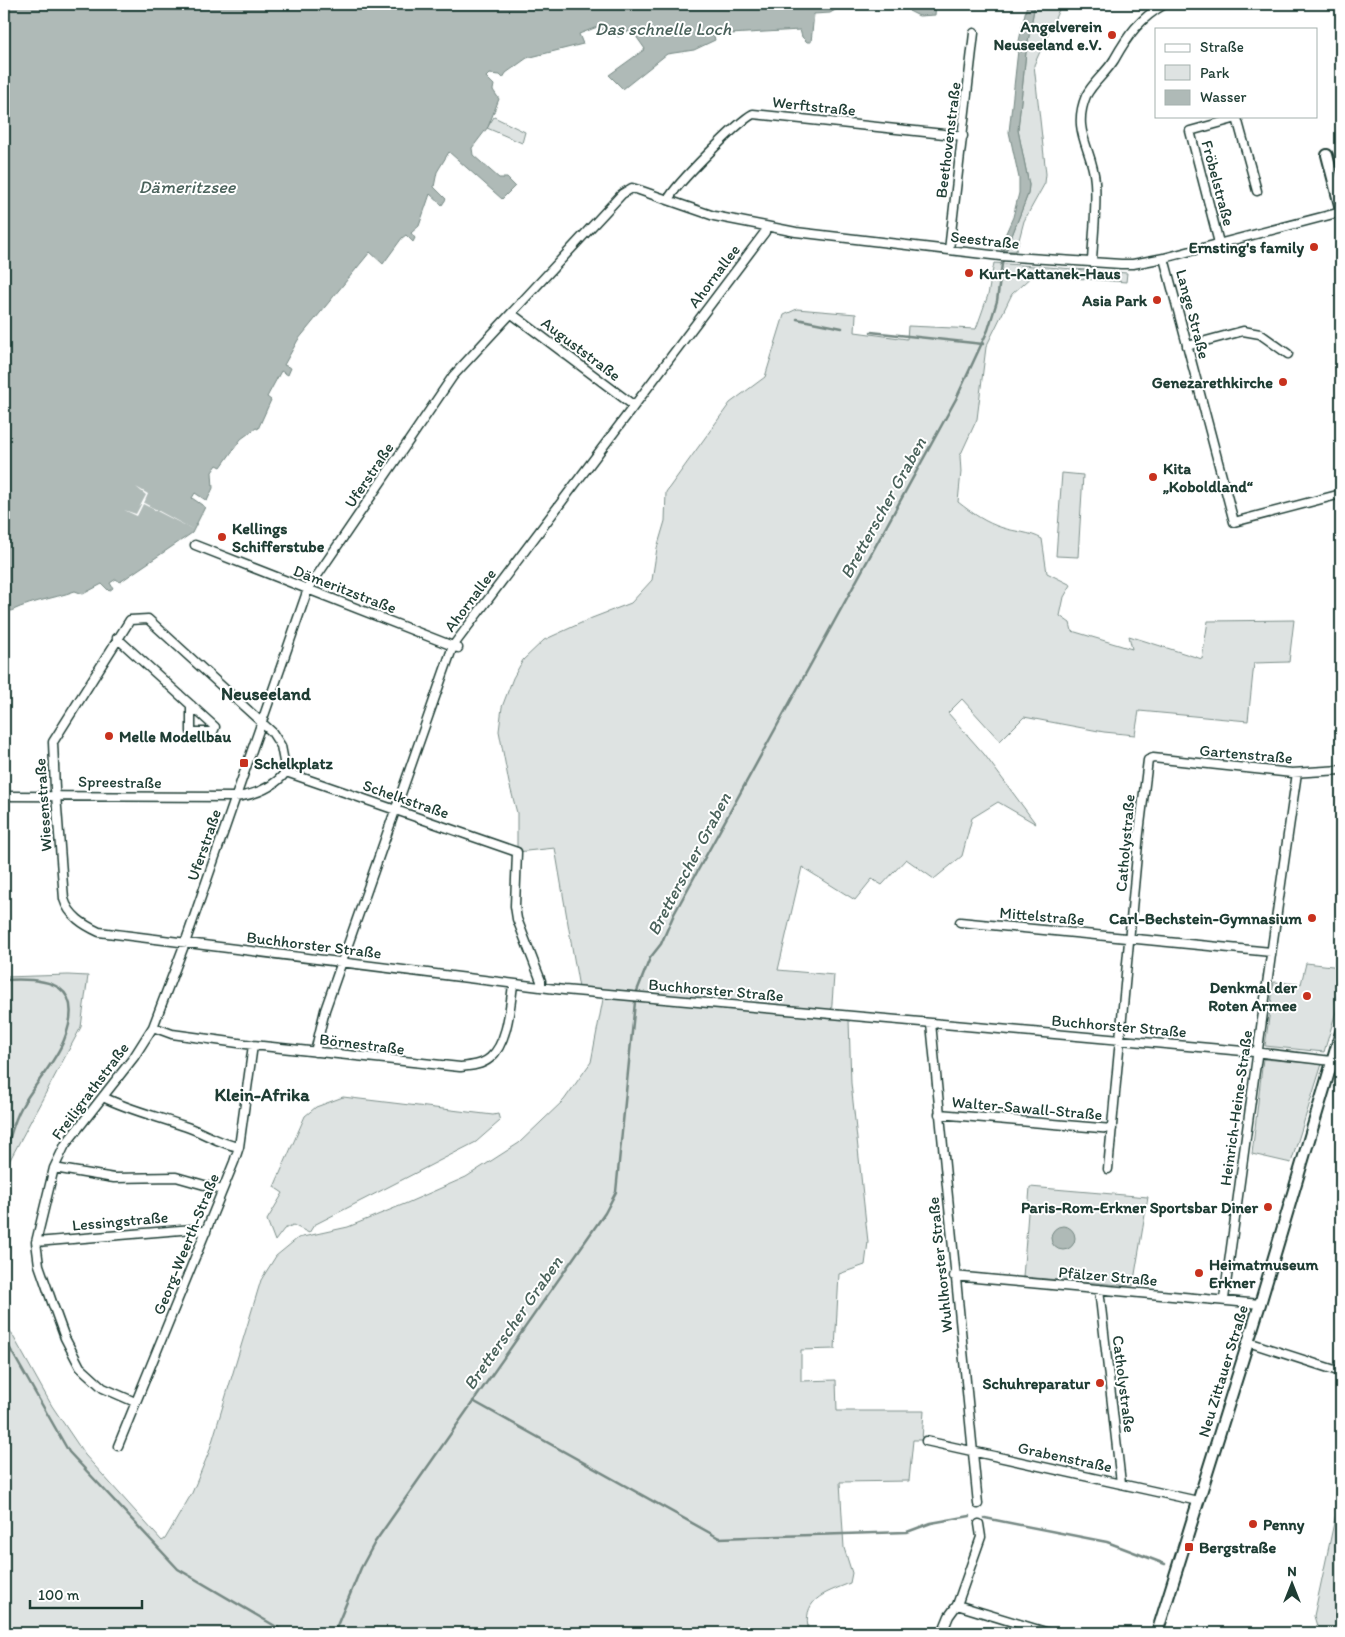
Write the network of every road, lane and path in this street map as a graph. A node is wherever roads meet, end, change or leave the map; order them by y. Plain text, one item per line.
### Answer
1 (1165, 4) edge
2 (974, 34) dead end
3 (1234, 118) edge
4 (1237, 118) edge
5 (963, 136) junction
6 (1327, 156) dead end
7 (626, 190) joint
8 (1257, 191) dead end
9 (668, 200) junction
10 (1341, 211) edge
11 (766, 227) junction
12 (1219, 243) junction
13 (949, 250) junction
14 (1164, 258) junction
15 (1092, 262) junction
16 (512, 314) junction
17 (1187, 346) junction
18 (1288, 354) dead end
19 (633, 406) junction
20 (1341, 494) edge
21 (195, 545) dead end
22 (308, 589) junction
23 (117, 638) junction
24 (456, 647) junction
25 (191, 705) dead end
26 (262, 722) junction
27 (1148, 760) joint
28 (1341, 770) edge
29 (286, 772) junction
30 (1297, 773) junction
31 (56, 795) junction
32 (4, 796) edge
33 (235, 797) junction
34 (396, 811) junction
35 (960, 922) dead end
36 (99, 932) joint
37 (1130, 938) junction
38 (186, 943) junction
39 (1271, 952) junction
40 (342, 963) junction
41 (513, 985) junction
42 (541, 988) junction
43 (931, 1022) junction
44 (154, 1027) junction
45 (1341, 1032) edge
46 (1120, 1040) junction
47 (254, 1045) junction
48 (314, 1052) junction
49 (1259, 1052) junction
50 (1332, 1061) junction
51 (103, 1097) junction
52 (939, 1114) junction
53 (1112, 1129) junction
54 (239, 1148) junction
55 (54, 1168) junction
56 (1108, 1169) dead end
57 (222, 1190) junction
58 (206, 1232) junction
59 (36, 1242) junction
60 (954, 1276) junction
61 (1099, 1289) junction
62 (1224, 1299) junction
63 (1260, 1304) junction
64 (1248, 1342) junction
65 (1341, 1372) edge
66 (135, 1402) junction
67 (926, 1441) dead end
68 (118, 1446) dead end
69 (973, 1451) junction
70 (1121, 1483) junction
71 (1198, 1501) junction
72 (978, 1504) dead end
73 (979, 1524) dead end
74 (956, 1605) junction
75 (942, 1633) edge
76 (1049, 1633) edge
77 (1156, 1633) edge

1 - 15 street
2 - 5 street, Beethovenstraße
3 - 12 street, Fröbelstraße
4 - 8 street
5 - 9 street, Werftstraße
5 - 13 street, Beethovenstraße
6 - 10 main road
7 - 9 street, Seestraße
7 - 16 street, Uferstraße
9 - 11 street, Seestraße
10 - 12 street, Seestraße
11 - 13 street, Seestraße
11 - 19 street, Ahornallee
12 - 14 street, Seestraße
13 - 15 street, Seestraße
14 - 15 street, Seestraße
14 - 17 street, Lange Straße
16 - 19 street, Auguststraße
16 - 22 street, Uferstraße
17 - 18 street
17 - 20 street, Lange Straße
19 - 24 street, Ahornallee
21 - 22 street, Dämeritzstraße
22 - 24 street, Dämeritzstraße
22 - 26 street, Uferstraße
23 - 25 street
23 - 26 street, Wiesenstraße
23 - 31 street, Wiesenstraße
24 - 34 street, Ahornallee
26 - 29 street
26 - 33 street, Uferstraße
27 - 30 street, Gartenstraße
27 - 37 street, Catholystraße
28 - 30 street, Gartenstraße
29 - 33 street
29 - 34 street, Schelkstraße
30 - 39 street, Heinrich-Heine-Straße
31 - 32 street, Spreestraße
31 - 33 street, Spreestraße
31 - 36 street, Wiesenstraße
33 - 38 street, Uferstraße
34 - 40 street, Ahornallee
34 - 42 street, Schelkstraße
35 - 37 street, Mittelstraße
36 - 38 street, Buchhorster Straße
37 - 39 street, Mittelstraße
37 - 46 street, Catholystraße
38 - 40 street, Buchhorster Straße
38 - 44 street, Freiligrathstraße
39 - 49 street, Heinrich-Heine-Straße
40 - 41 street, Buchhorster Straße
40 - 48 street, Ahornallee
41 - 42 street, Buchhorster Straße
41 - 48 street, Börnestraße
42 - 43 street, Buchhorster Straße
43 - 46 street, Buchhorster Straße
43 - 52 street, Wuhlhorster Straße
44 - 47 street, Börnestraße
44 - 51 street, Freiligrathstraße
45 - 50 main road, Neu Zittauer Straße
46 - 49 street, Buchhorster Straße
46 - 53 street, Catholystraße
47 - 48 street, Börnestraße
47 - 54 street, Georg-Weerth-Straße
49 - 50 street, Buchhorster Straße
49 - 62 street, Heinrich-Heine-Straße
50 - 63 main road, Neu Zittauer Straße
51 - 54 street
51 - 55 street, Freiligrathstraße
52 - 53 street, Walter-Sawall-Straße
52 - 60 street, Wuhlhorster Straße
53 - 56 street, Catholystraße
54 - 57 street, Georg-Weerth-Straße
55 - 57 street
55 - 59 street, Freiligrathstraße
57 - 58 street, Georg-Weerth-Straße
58 - 59 street, Lessingstraße
58 - 66 street, Georg-Weerth-Straße
59 - 66 street, Freiligrathstraße
60 - 61 street, Pfälzer Straße
60 - 69 street, Wuhlhorster Straße
61 - 62 street, Pfälzer Straße
61 - 70 street, Catholystraße
62 - 63 street, Pfälzer Straße
63 - 64 main road, Neu Zittauer Straße
64 - 65 street
64 - 71 main road, Neu Zittauer Straße
66 - 68 street, Georg-Weerth-Straße
67 - 69 street, Grabenstraße
69 - 70 street, Grabenstraße
69 - 72 street, Wuhlhorster Straße
70 - 71 street, Grabenstraße
71 - 77 main road, Neu Zittauer Straße
73 - 74 street
74 - 75 street
74 - 76 street

